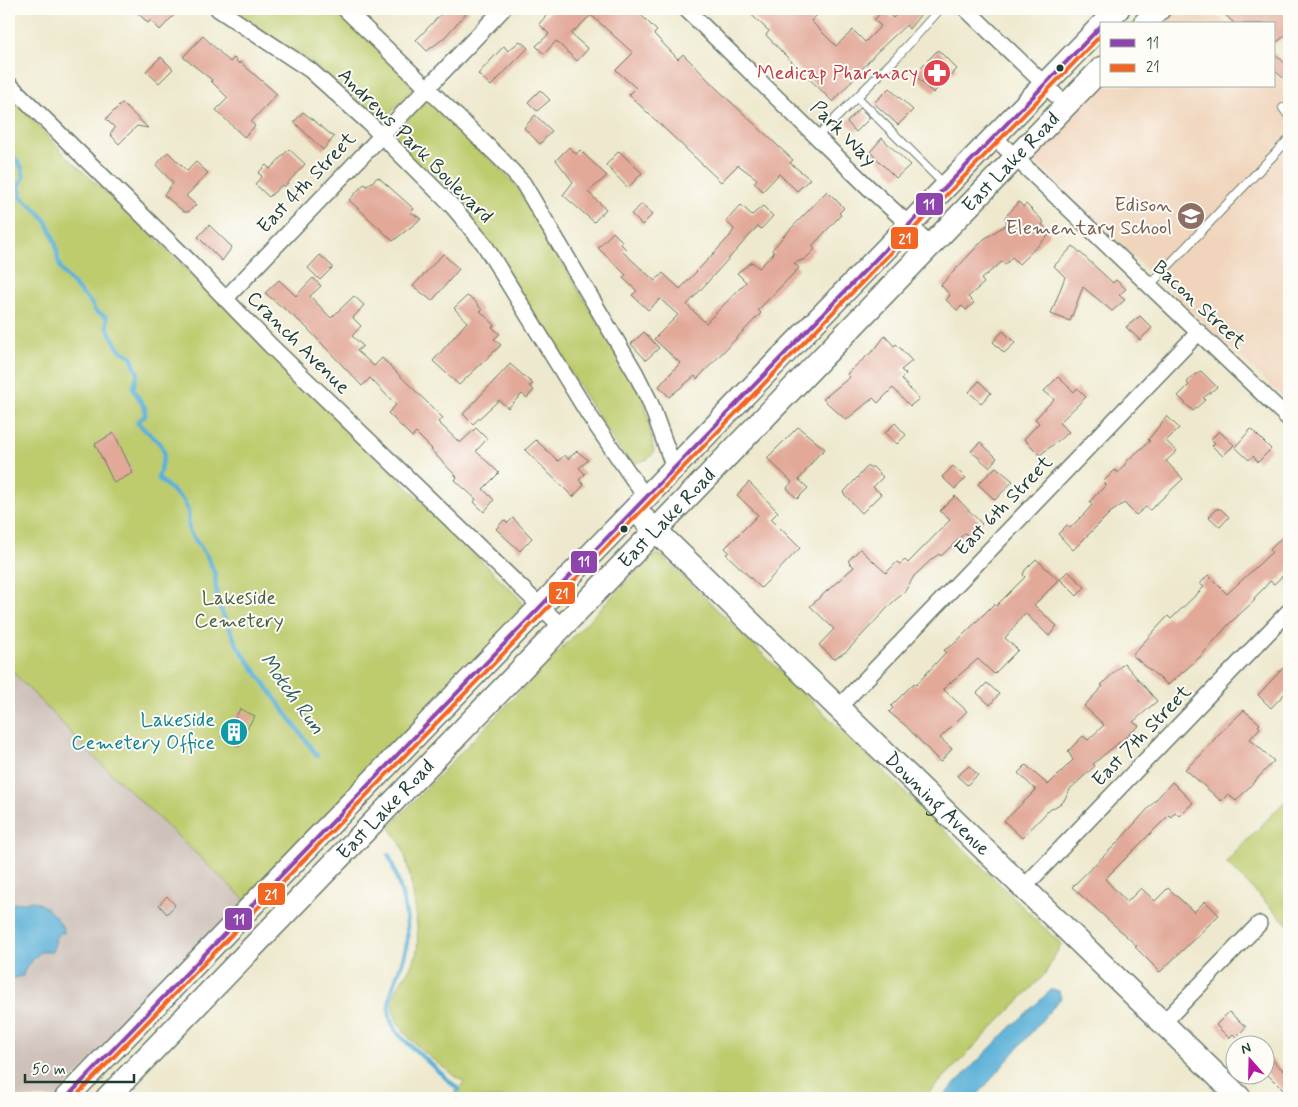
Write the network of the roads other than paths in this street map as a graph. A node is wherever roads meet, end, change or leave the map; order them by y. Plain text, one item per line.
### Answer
1 (218, 9) edge
2 (346, 9) edge
3 (503, 9) edge
4 (686, 9) edge
5 (940, 9) edge
6 (966, 9) edge
7 (1118, 9) edge
8 (1159, 9) edge
9 (1104, 22) edge
10 (1146, 22) edge
11 (1100, 26) edge
12 (1100, 70) edge
13 (9, 84) edge
14 (1044, 85) junction
15 (428, 88) junction
16 (857, 97) junction
17 (1066, 106) junction
18 (1282, 108) dead end
19 (1289, 116) edge
20 (381, 135) junction
21 (818, 136) junction
22 (994, 137) junction
23 (1289, 139) edge
24 (1015, 158) junction
25 (946, 186) junction
26 (908, 226) junction
27 (931, 245) junction
28 (1149, 286) junction
29 (225, 299) junction
30 (1199, 332) junction
31 (1289, 419) edge
32 (674, 468) junction
33 (640, 504) junction
34 (655, 530) junction
35 (540, 607) junction
36 (1289, 611) edge
37 (562, 627) junction
38 (838, 708) junction
39 (1023, 888) junction
40 (1259, 924) dead end
41 (1162, 1024) junction
42 (66, 1098) edge
43 (107, 1098) edge
44 (1240, 1098) edge

1 - 20 street, Andrews Park Boulevard
2 - 15 street
3 - 15 street, East 4th Street
4 - 21 street, Park Way
5 - 16 lane
6 - 14 street
7 - 9 main road, East Lake Road
8 - 10 main road
11 - 14 main road, East Lake Road
12 - 17 main road, East Lake Road
13 - 29 street, Cranch Avenue
14 - 17 street
14 - 22 main road, East Lake Road
15 - 20 street, East 4th Street
15 - 32 street
16 - 21 lane
16 - 25 lane
17 - 24 main road, East Lake Road
18 - 19 lane
20 - 29 street, East 4th Street
20 - 33 street, Andrews Park Boulevard
21 - 26 street, Park Way
22 - 24 street, Bacon Street
22 - 25 main road, East Lake Road
23 - 28 lane
24 - 27 main road, East Lake Road
24 - 28 street, Bacon Street
25 - 26 main road, East Lake Road
26 - 27 street, Park Way
26 - 32 main road, East Lake Road
27 - 34 main road, East Lake Road
28 - 30 street, Bacon Street
29 - 35 street, Cranch Avenue
30 - 31 street, Bacon Street
30 - 38 street, East 6th Street
32 - 33 main road, East Lake Road
33 - 34 main road, Downing Avenue
33 - 35 main road, East Lake Road
34 - 37 main road, East Lake Road
34 - 38 main road, Downing Avenue
35 - 37 street, Cranch Avenue
35 - 42 main road, East Lake Road
36 - 39 street, East 7th Street
37 - 43 main road, East Lake Road
38 - 39 main road, Downing Avenue
39 - 41 main road, Downing Avenue
40 - 41 street
41 - 44 main road, Downing Avenue

